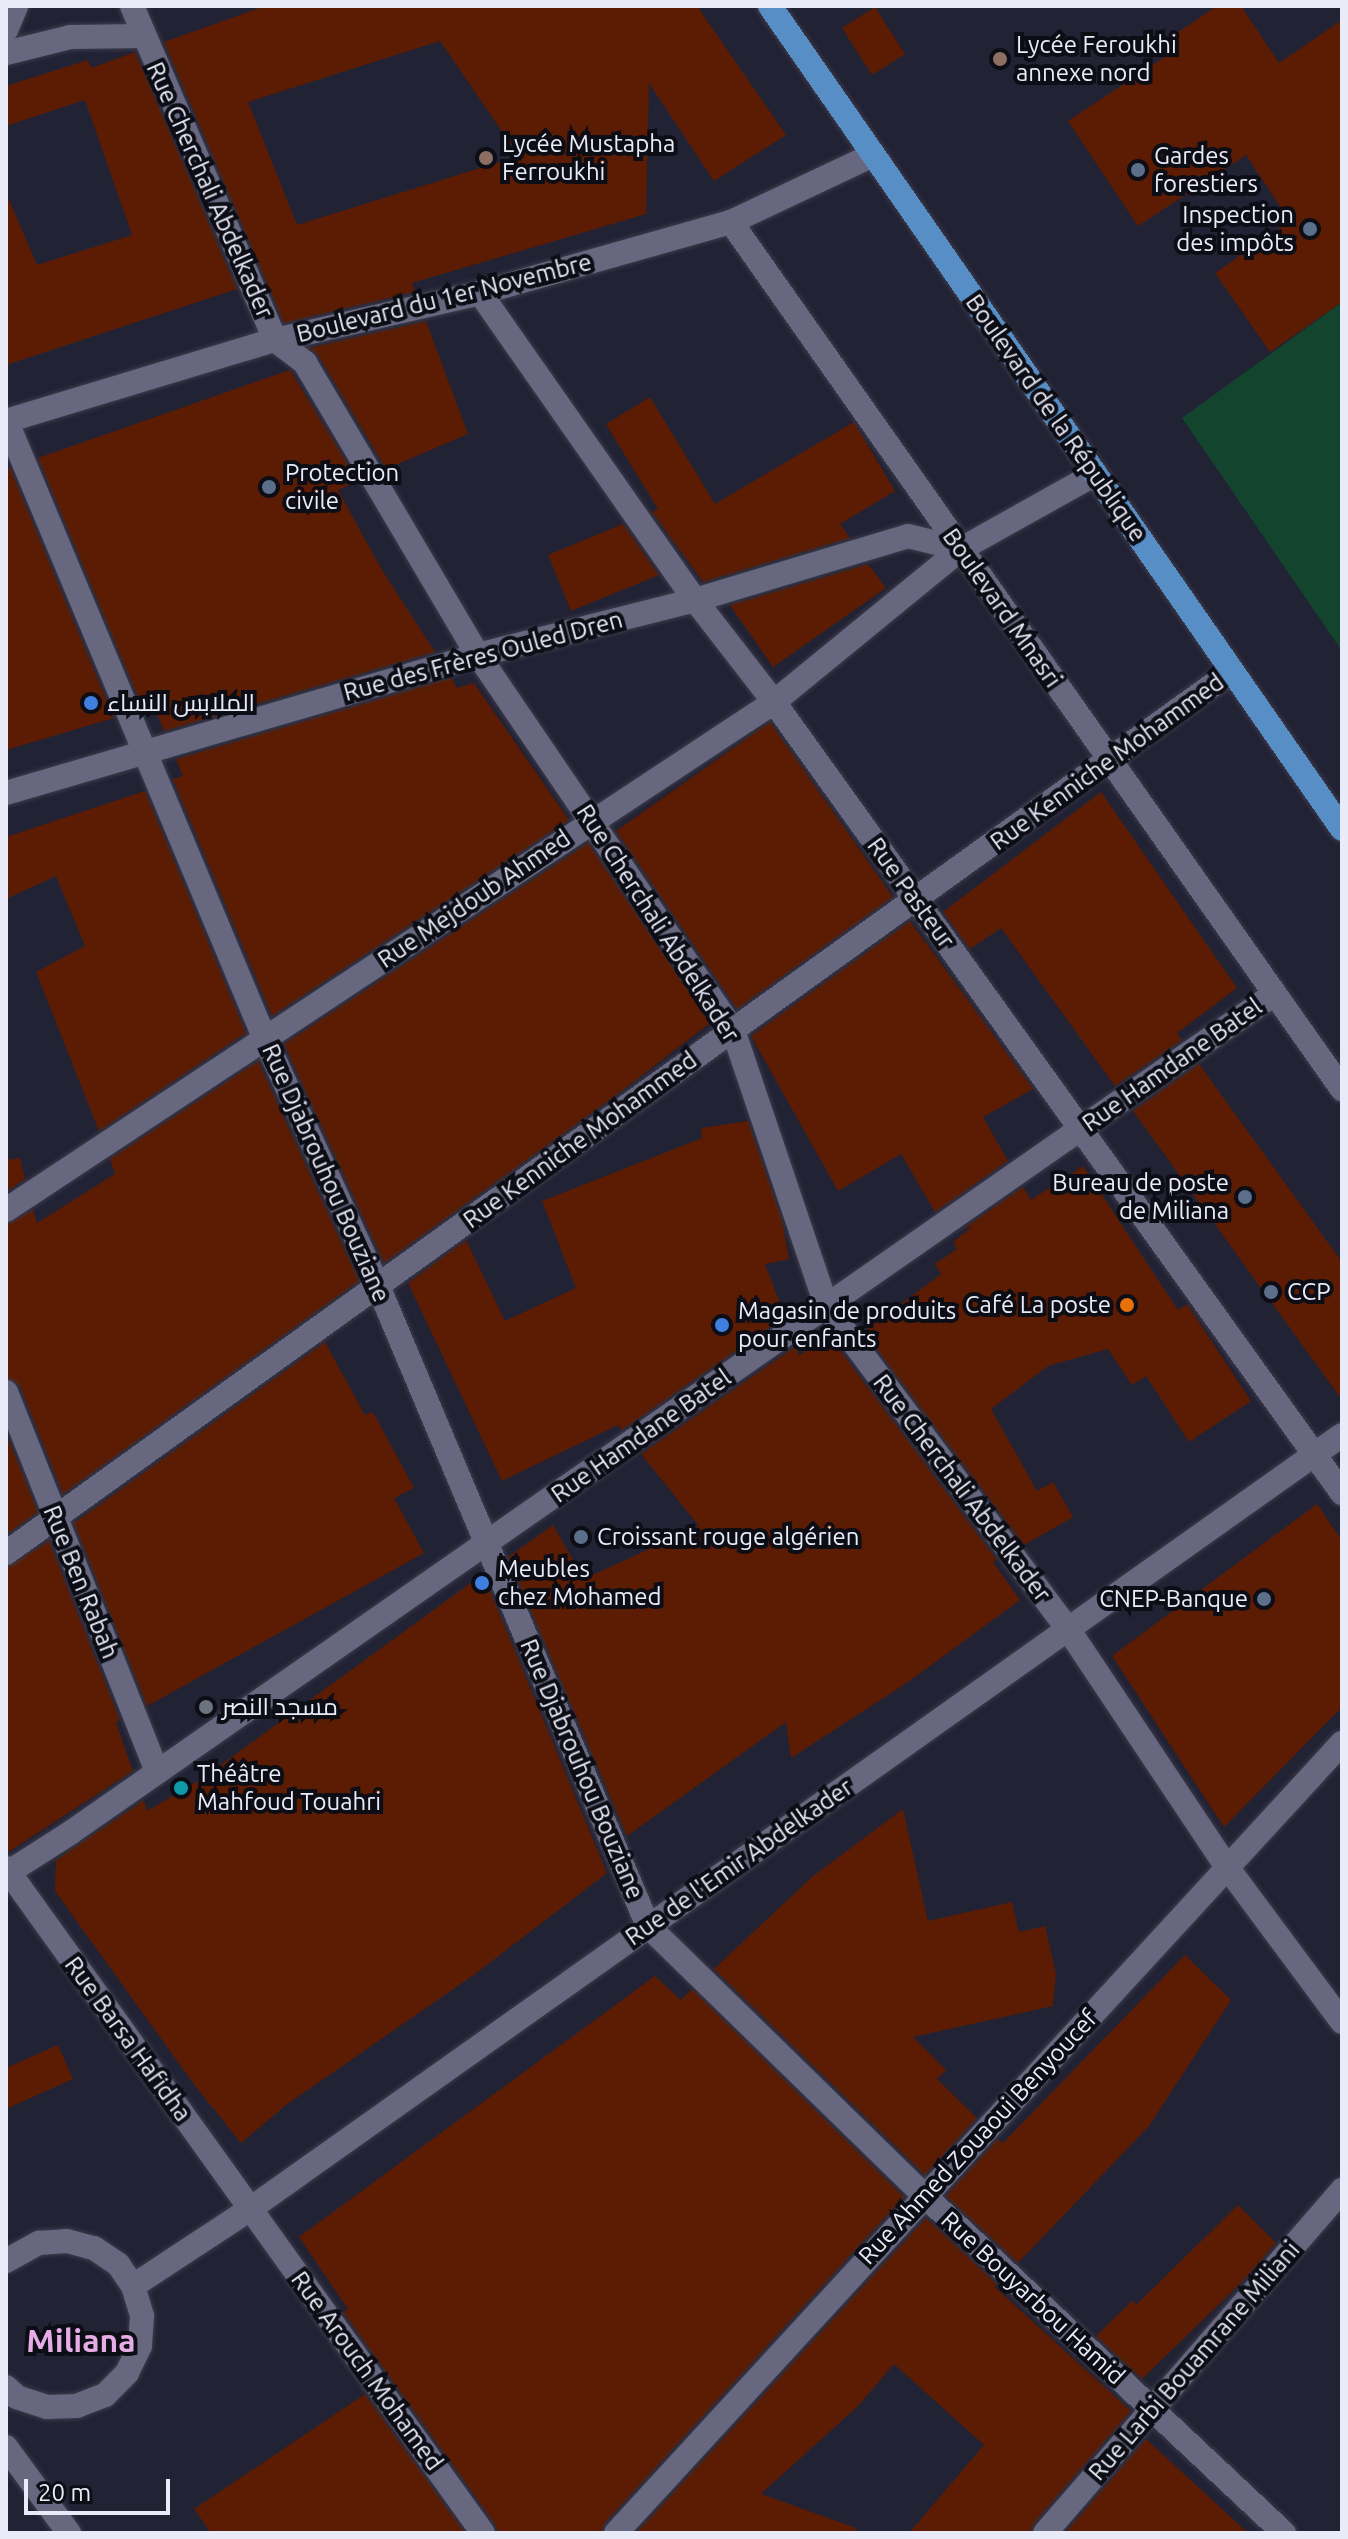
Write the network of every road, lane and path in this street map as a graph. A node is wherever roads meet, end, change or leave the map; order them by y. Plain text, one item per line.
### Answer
1 (16, 6) edge
2 (132, 6) edge
3 (770, 6) edge
4 (6, 30) edge
5 (143, 36) junction
6 (6, 53) edge
7 (873, 155) junction
8 (731, 222) junction
9 (480, 293) junction
10 (275, 340) junction
11 (6, 420) edge
12 (1095, 474) junction
13 (961, 549) junction
14 (695, 600) junction
15 (478, 655) junction
16 (1232, 671) junction
17 (774, 702) junction
18 (145, 752) junction
19 (1109, 760) junction
20 (6, 793) edge
21 (593, 820) junction
22 (1342, 829) edge
23 (916, 900) junction
24 (1274, 994) junction
25 (733, 1030) junction
26 (264, 1037) junction
27 (1342, 1089) edge
28 (1082, 1128) junction
29 (6, 1210) edge
30 (378, 1286) junction
31 (827, 1307) junction
32 (6, 1392) edge
33 (1342, 1435) edge
34 (1314, 1455) junction
35 (1342, 1493) edge
36 (55, 1518) junction
37 (487, 1542) junction
38 (6, 1553) edge
39 (1068, 1629) junction
40 (1342, 1743) edge
41 (157, 1772) junction
42 (1227, 1867) junction
43 (7, 1872) edge
44 (648, 1926) junction
45 (1342, 2022) edge
46 (1342, 2190) edge
47 (924, 2195) junction
48 (250, 2209) junction
49 (6, 2261) edge
50 (133, 2286) junction
51 (6, 2387) edge
52 (1152, 2410) junction
53 (6, 2447) edge
54 (57, 2529) edge
55 (483, 2533) edge
56 (616, 2533) edge
57 (1045, 2533) edge
58 (1284, 2533) edge

1 - 4 street
2 - 5 street, Rue Cherchali Abdelkader
3 - 7 main road, Boulevard de la République
5 - 6 street
5 - 10 street, Rue Cherchali Abdelkader
7 - 8 street, Boulevard du 1er Novembre
7 - 12 main road, Boulevard de la République
8 - 9 street, Boulevard du 1er Novembre
8 - 13 street, Boulevard Mnasri
9 - 10 street, Boulevard du 1er Novembre
9 - 14 street, Rue Pasteur
10 - 11 street, Boulevard du 1er Novembre
10 - 15 street, Rue Cherchali Abdelkader
11 - 18 street, Rue Djabrouhou Bouziane
12 - 13 street, Rue Mejdoub Ahmed
12 - 16 main road, Boulevard de la République
13 - 14 street, Rue des Frères Ouled Dren
13 - 17 street, Rue Mejdoub Ahmed
13 - 19 street, Boulevard Mnasri
14 - 15 street, Rue des Frères Ouled Dren
14 - 17 street, Rue Pasteur
15 - 18 street, Rue des Frères Ouled Dren
15 - 21 street, Rue Cherchali Abdelkader
16 - 19 street, Rue Kenniche Mohammed
16 - 22 main road, Boulevard de la République
17 - 21 street, Rue Mejdoub Ahmed
17 - 23 street, Rue Pasteur
18 - 20 street, Rue des Frères Ouled Dren
18 - 26 street, Rue Djabrouhou Bouziane
19 - 23 street, Rue Kenniche Mohammed
19 - 24 street, Boulevard Mnasri
21 - 25 street, Rue Cherchali Abdelkader
21 - 26 street, Rue Mejdoub Ahmed
23 - 25 street, Rue Kenniche Mohammed
23 - 28 street, Rue Pasteur
24 - 27 street, Boulevard Mnasri
24 - 28 street, Rue Hamdane Batel
25 - 30 street, Rue Kenniche Mohammed
25 - 31 street, Rue Cherchali Abdelkader
26 - 29 street, Rue Mejdoub Ahmed
26 - 30 street, Rue Djabrouhou Bouziane
28 - 31 street, Rue Hamdane Batel
28 - 34 street, Rue Pasteur
30 - 36 street, Rue Kenniche Mohammed
30 - 37 street, Rue Djabrouhou Bouziane
31 - 37 street, Rue Hamdane Batel
31 - 39 street, Rue Cherchali Abdelkader
32 - 36 street, Rue Ben Rabah
33 - 34 street, Rue de l'Emir Abdelkader
34 - 35 street, Rue Pasteur
34 - 39 street, Rue de l'Emir Abdelkader
36 - 38 street, Rue Kenniche Mohammed
36 - 41 street, Rue Ben Rabah
37 - 41 street, Rue Hamdane Batel
37 - 44 street, Rue Djabrouhou Bouziane
39 - 42 street, Rue Cherchali Abdelkader
39 - 44 street, Rue de l'Emir Abdelkader
40 - 42 street, Rue Ahmed Zouaoui Benyoucef
41 - 43 street, Rue Hamdane Batel
42 - 45 street, Rue Cherchali Abdelkader
42 - 47 street, Rue Ahmed Zouaoui Benyoucef
43 - 48 street, Rue Barsa Hafidha
44 - 47 street, Rue Bouyarbou Hamid
44 - 48 street, Rue de l'Emir Abdelkader
46 - 52 street, Rue Larbi Bouamrane Miliani
47 - 52 street, Rue Bouyarbou Hamid
47 - 56 street, Rue Ahmed Zouaoui Benyoucef
48 - 50 street, Rue de l'Emir Abdelkader
48 - 55 street, Rue Arouch Mohamed
49 - 50 street
50 - 51 street
52 - 57 street, Rue Larbi Bouamrane Miliani
52 - 58 street, Rue Bouyarbou Hamid
53 - 54 street

